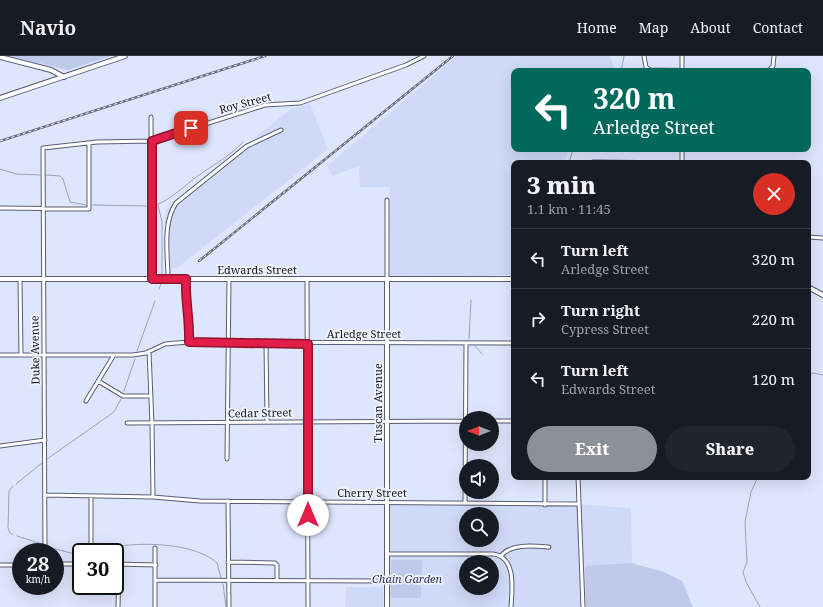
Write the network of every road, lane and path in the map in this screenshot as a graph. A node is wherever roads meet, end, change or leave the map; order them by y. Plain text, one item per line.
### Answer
1 (125, 56) edge
2 (424, 56) edge
3 (644, 56) edge
4 (682, 56) edge
5 (774, 56) edge
6 (0, 57) edge
7 (647, 68) edge
8 (682, 68) edge
9 (771, 68) edge
10 (64, 77) junction
11 (0, 98) edge
12 (151, 117) dead end
13 (281, 130) dead end
14 (152, 141) junction
15 (89, 144) junction
16 (43, 148) joint
17 (386, 200) dead end
18 (0, 208) edge
19 (42, 209) junction
20 (811, 238) edge
21 (823, 238) edge
22 (20, 279) junction
23 (43, 279) junction
24 (152, 279) junction
25 (168, 279) junction
26 (186, 279) junction
27 (228, 279) junction
28 (308, 279) junction
29 (387, 279) junction
30 (511, 279) edge
31 (0, 280) edge
32 (811, 289) edge
33 (823, 295) edge
34 (189, 342) junction
35 (228, 343) junction
36 (266, 343) junction
37 (387, 343) junction
38 (466, 343) junction
39 (511, 343) edge
40 (308, 344) junction
41 (149, 351) junction
42 (0, 355) edge
43 (21, 355) junction
44 (44, 355) junction
45 (114, 355) junction
46 (98, 381) junction
47 (151, 396) junction
48 (86, 401) dead end
49 (466, 411) edge
50 (267, 421) junction
51 (308, 421) junction
52 (459, 421) edge
53 (499, 421) edge
54 (511, 421) edge
55 (227, 422) junction
56 (387, 422) junction
57 (127, 423) dead end
58 (152, 424) junction
59 (45, 440) junction
60 (0, 446) edge
61 (466, 451) edge
62 (227, 459) dead end
63 (545, 480) edge
64 (578, 480) edge
65 (45, 495) junction
66 (90, 496) junction
67 (153, 497) junction
68 (228, 501) junction
69 (387, 501) junction
70 (308, 502) junction
71 (465, 503) junction
72 (579, 504) junction
73 (545, 505) junction
74 (45, 543) edge
75 (92, 543) edge
76 (550, 547) dead end
77 (155, 548) dead end
78 (387, 554) junction
79 (501, 556) junction
80 (228, 562) junction
81 (124, 564) edge
82 (0, 565) edge
83 (12, 565) edge
84 (156, 565) junction
85 (156, 580) junction
86 (277, 581) junction
87 (387, 581) junction
88 (229, 582) junction
89 (308, 582) junction
90 (118, 595) edge
91 (118, 607) edge
92 (155, 607) edge
93 (229, 607) edge
94 (308, 607) edge
95 (387, 607) edge
96 (511, 607) edge
97 (583, 607) edge

1 - 10 main road
2 - 14 street, Roy Street
3 - 7 street
4 - 8 street
5 - 9 street
6 - 10 main road
10 - 11 main road
12 - 14 street
13 - 25 street
14 - 15 street, Roy Street
14 - 24 street
15 - 16 street, Roy Street
15 - 19 street
16 - 19 street, Duke Avenue
17 - 29 street, Tuscan Avenue
18 - 19 street
19 - 23 street, Duke Avenue
20 - 21 street
22 - 23 main road, Edwards Street
22 - 31 main road, Edwards Street
22 - 43 street
23 - 24 main road, Edwards Street
23 - 44 street, Duke Avenue
24 - 25 main road, Edwards Street
25 - 26 main road, Edwards Street
26 - 27 main road, Edwards Street
26 - 34 street
27 - 28 main road, Edwards Street
27 - 35 street
28 - 29 main road, Edwards Street
28 - 40 street
29 - 30 main road, Edwards Street
29 - 37 main road, Tuscan Avenue
32 - 33 main road
34 - 35 street, Arledge Street
34 - 41 street, Arledge Street
35 - 36 street, Arledge Street
35 - 55 street
36 - 40 street, Arledge Street
36 - 50 street
37 - 38 street, Arledge Street
37 - 40 street, Arledge Street
37 - 56 main road, Tuscan Avenue
38 - 39 street, Arledge Street
38 - 49 street
40 - 51 street
41 - 45 street, Arledge Street
41 - 47 street
42 - 43 street, Arledge Street
43 - 44 street, Arledge Street
44 - 45 street, Arledge Street
44 - 59 street, Duke Avenue
45 - 46 street
46 - 47 street
46 - 48 street
47 - 58 street
50 - 51 street, Cedar Street
50 - 55 street, Cedar Street
51 - 56 street, Cedar Street
51 - 70 street
52 - 56 street, Cedar Street
53 - 54 street
55 - 58 street, Cedar Street
55 - 62 street
56 - 69 main road, Tuscan Avenue
57 - 58 street, Cedar Street
58 - 67 street
59 - 60 street
59 - 65 street, Duke Avenue
61 - 71 street
63 - 73 street
64 - 72 street
65 - 66 street, Cherry Street
65 - 74 street, Duke Avenue
66 - 67 street, Cherry Street
66 - 75 street
67 - 68 street, Cherry Street
68 - 70 street, Cherry Street
68 - 80 street
69 - 70 street, Cherry Street
69 - 71 street, Cherry Street
69 - 78 main road, Tuscan Avenue
70 - 89 street
71 - 73 street, Cherry Street
72 - 73 street, Cherry Street
72 - 97 street
76 - 79 street
77 - 84 street
78 - 79 street
78 - 87 main road, Tuscan Avenue
79 - 96 street
80 - 86 street
80 - 88 street
81 - 84 street
82 - 83 street
84 - 85 street
85 - 88 street
85 - 92 street
86 - 88 street
86 - 89 street
87 - 89 street
87 - 95 main road, Tuscan Avenue
88 - 93 street
89 - 94 street
90 - 91 street

